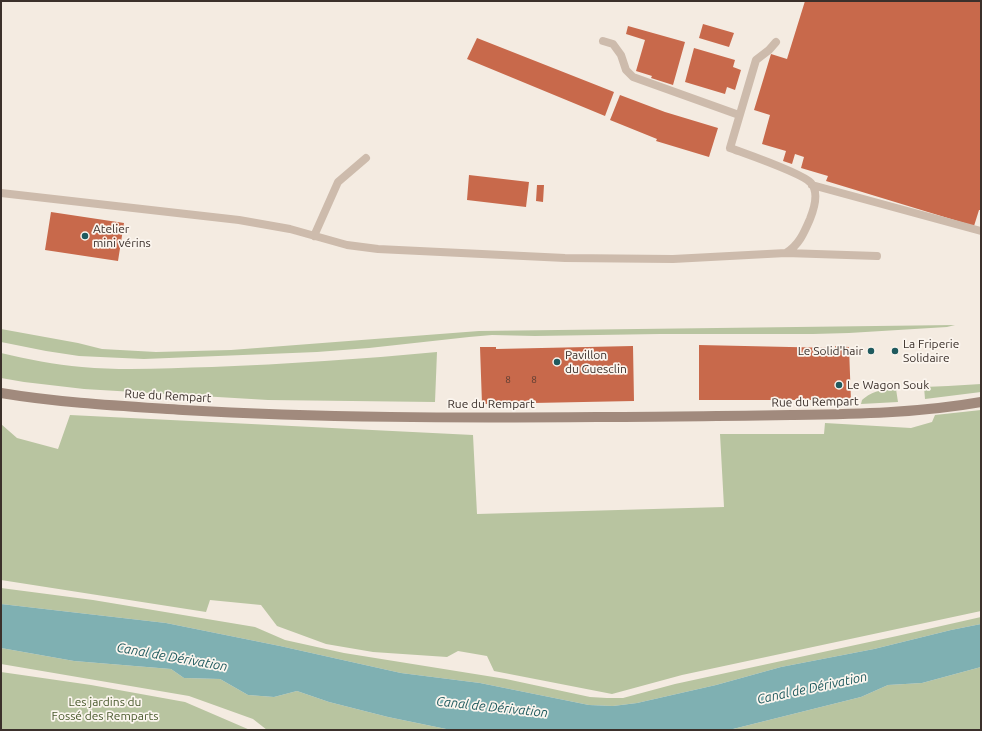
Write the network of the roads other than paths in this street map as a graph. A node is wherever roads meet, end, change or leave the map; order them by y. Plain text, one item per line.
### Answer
1 (603, 41) dead end
2 (776, 42) dead end
3 (739, 115) junction
4 (366, 158) dead end
5 (812, 184) junction
6 (1, 193) edge
7 (981, 232) edge
8 (314, 236) junction
9 (786, 253) junction
10 (877, 256) dead end
11 (1, 393) edge
12 (981, 402) edge

1 - 3 lane
2 - 3 lane
3 - 5 lane
4 - 8 lane
5 - 7 lane
5 - 9 lane
6 - 8 lane
8 - 9 lane
9 - 10 lane
11 - 12 street, Rue du Rempart

